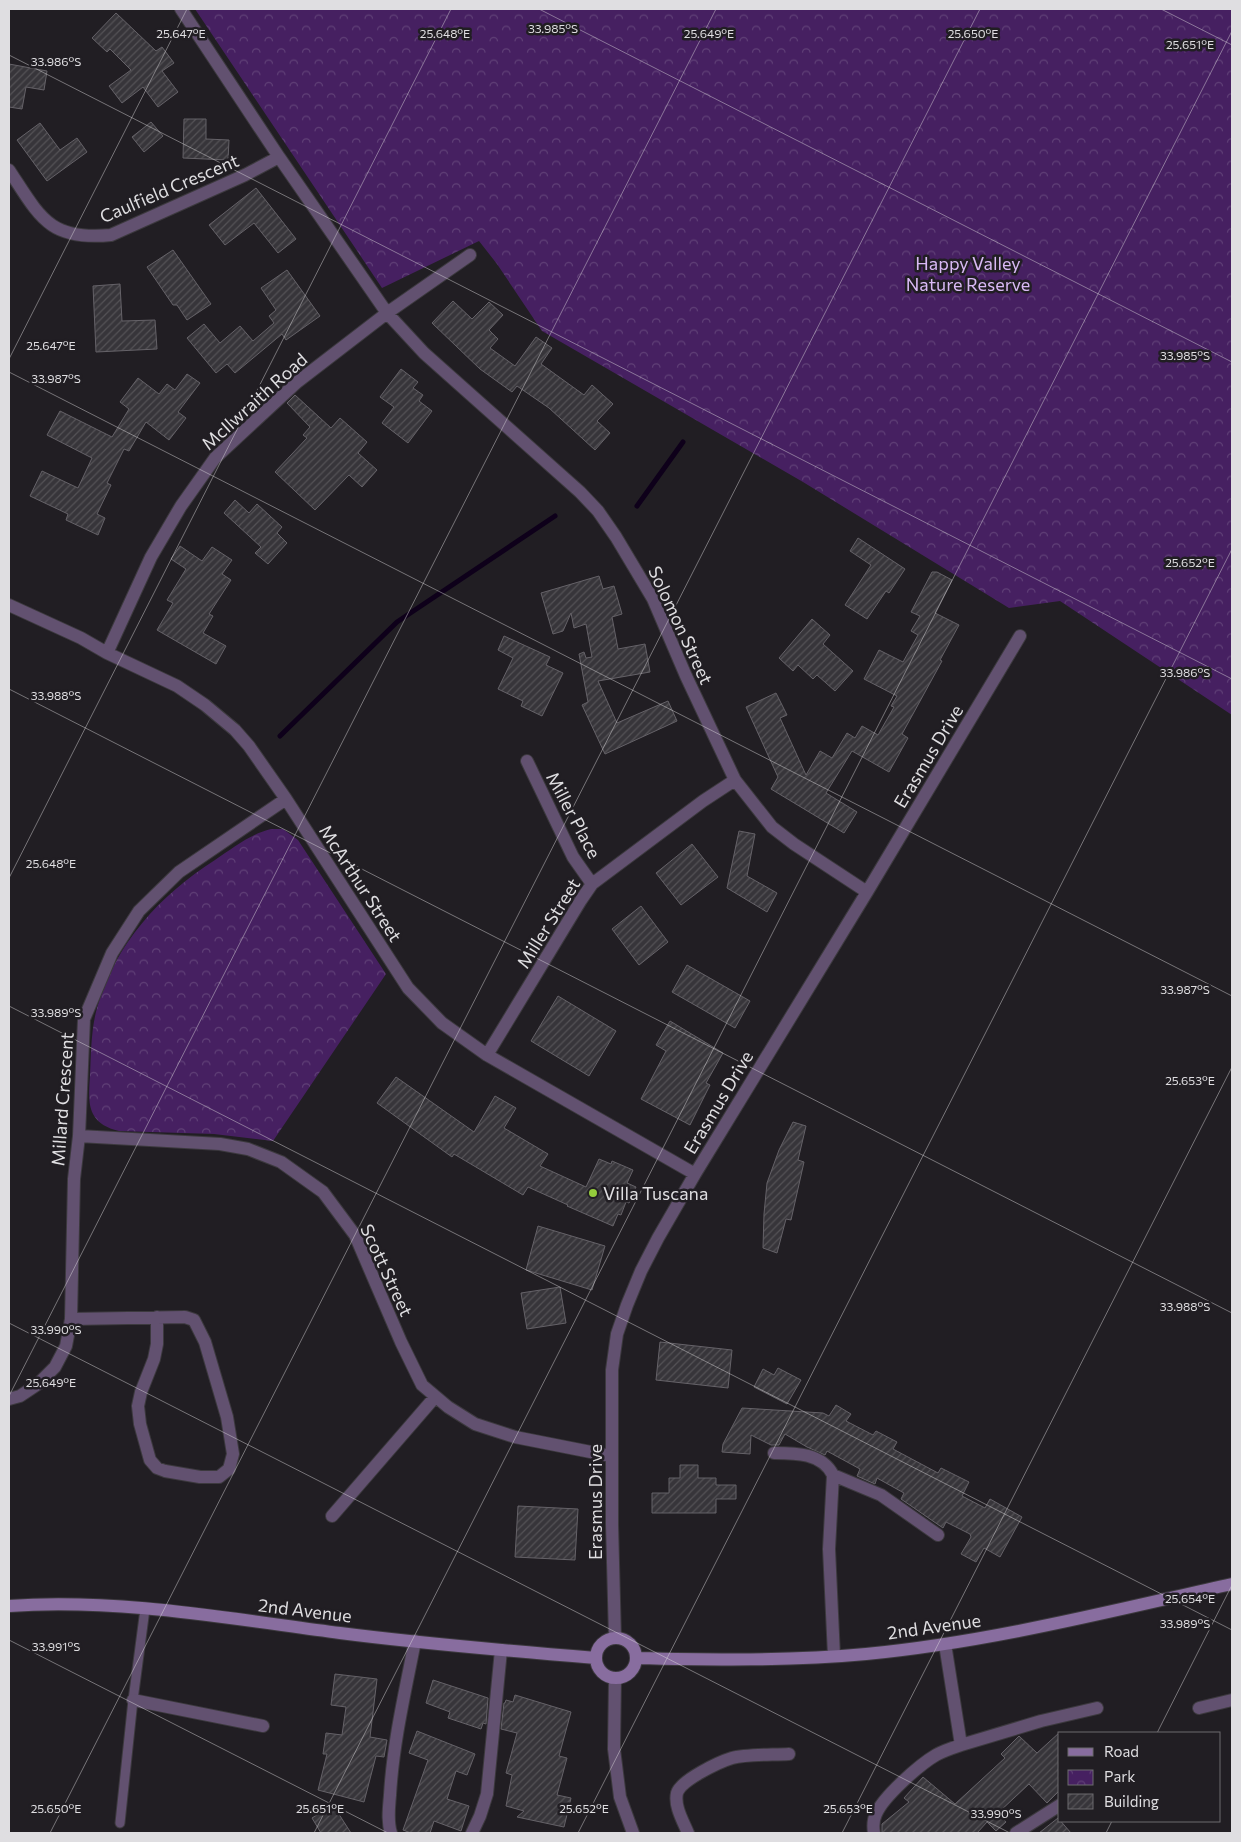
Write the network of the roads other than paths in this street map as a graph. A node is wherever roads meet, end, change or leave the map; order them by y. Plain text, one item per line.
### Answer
1 (181, 9) edge
2 (279, 157) junction
3 (9, 170) edge
4 (470, 254) dead end
5 (388, 313) junction
6 (9, 606) edge
7 (1020, 636) dead end
8 (106, 653) junction
9 (527, 762) dead end
10 (735, 780) junction
11 (286, 799) junction
12 (592, 884) junction
13 (867, 892) junction
14 (487, 1055) junction
15 (79, 1136) junction
16 (695, 1174) junction
17 (157, 1317) junction
18 (71, 1319) junction
19 (436, 1397) junction
20 (9, 1399) edge
21 (774, 1453) dead end
22 (611, 1456) junction
23 (834, 1475) junction
24 (332, 1516) dead end
25 (938, 1535) dead end
26 (1232, 1584) edge
27 (9, 1606) edge
28 (145, 1610) junction
29 (615, 1638) junction
30 (415, 1641) junction
31 (945, 1644) junction
32 (500, 1650) junction
33 (834, 1656) junction
34 (596, 1658) junction
35 (636, 1658) junction
36 (615, 1678) junction
37 (132, 1700) junction
38 (1232, 1700) edge
39 (1097, 1708) dead end
40 (1199, 1708) dead end
41 (263, 1726) dead end
42 (960, 1744) junction
43 (789, 1754) dead end
44 (1058, 1806) edge
45 (120, 1823) dead end
46 (391, 1833) edge
47 (472, 1833) edge
48 (633, 1833) edge
49 (688, 1833) edge
50 (874, 1833) edge
51 (1016, 1833) edge

1 - 2 street
2 - 3 street, Caulfield Crescent
2 - 5 street
4 - 5 street, McIlwraith Road
5 - 8 street, McIlwraith Road
5 - 10 street, Solomon Street
6 - 8 street, McArthur Street
7 - 13 street, Erasmus Drive
8 - 11 street, McArthur Street
9 - 12 street, Miller Place
10 - 12 street, Miller Street
10 - 13 street, Solomon Street
11 - 14 street, McArthur Street
11 - 15 street, Millard Crescent
12 - 14 street, Miller Street
13 - 16 street, Erasmus Drive
14 - 16 street, McArthur Street
15 - 18 street, Millard Crescent
15 - 19 street, Scott Street
16 - 22 street, Erasmus Drive
17 - 17 street
17 - 18 street
18 - 20 street, Millard Crescent
19 - 22 street, Scott Street
19 - 24 street
21 - 23 street
22 - 29 street, Erasmus Drive
23 - 25 street
23 - 33 street
26 - 31 street, 2nd Avenue
27 - 28 street, 2nd Avenue
28 - 30 street, 2nd Avenue
28 - 37 lane
29 - 34 street
29 - 35 street
30 - 32 street, 2nd Avenue
30 - 46 street
31 - 33 street, 2nd Avenue
31 - 42 street
32 - 34 street, 2nd Avenue
32 - 47 street
33 - 35 street, 2nd Avenue
34 - 36 street
35 - 36 street
36 - 48 street
37 - 41 street
37 - 45 lane
38 - 40 street
39 - 42 street
42 - 50 street
43 - 49 street
44 - 51 street

